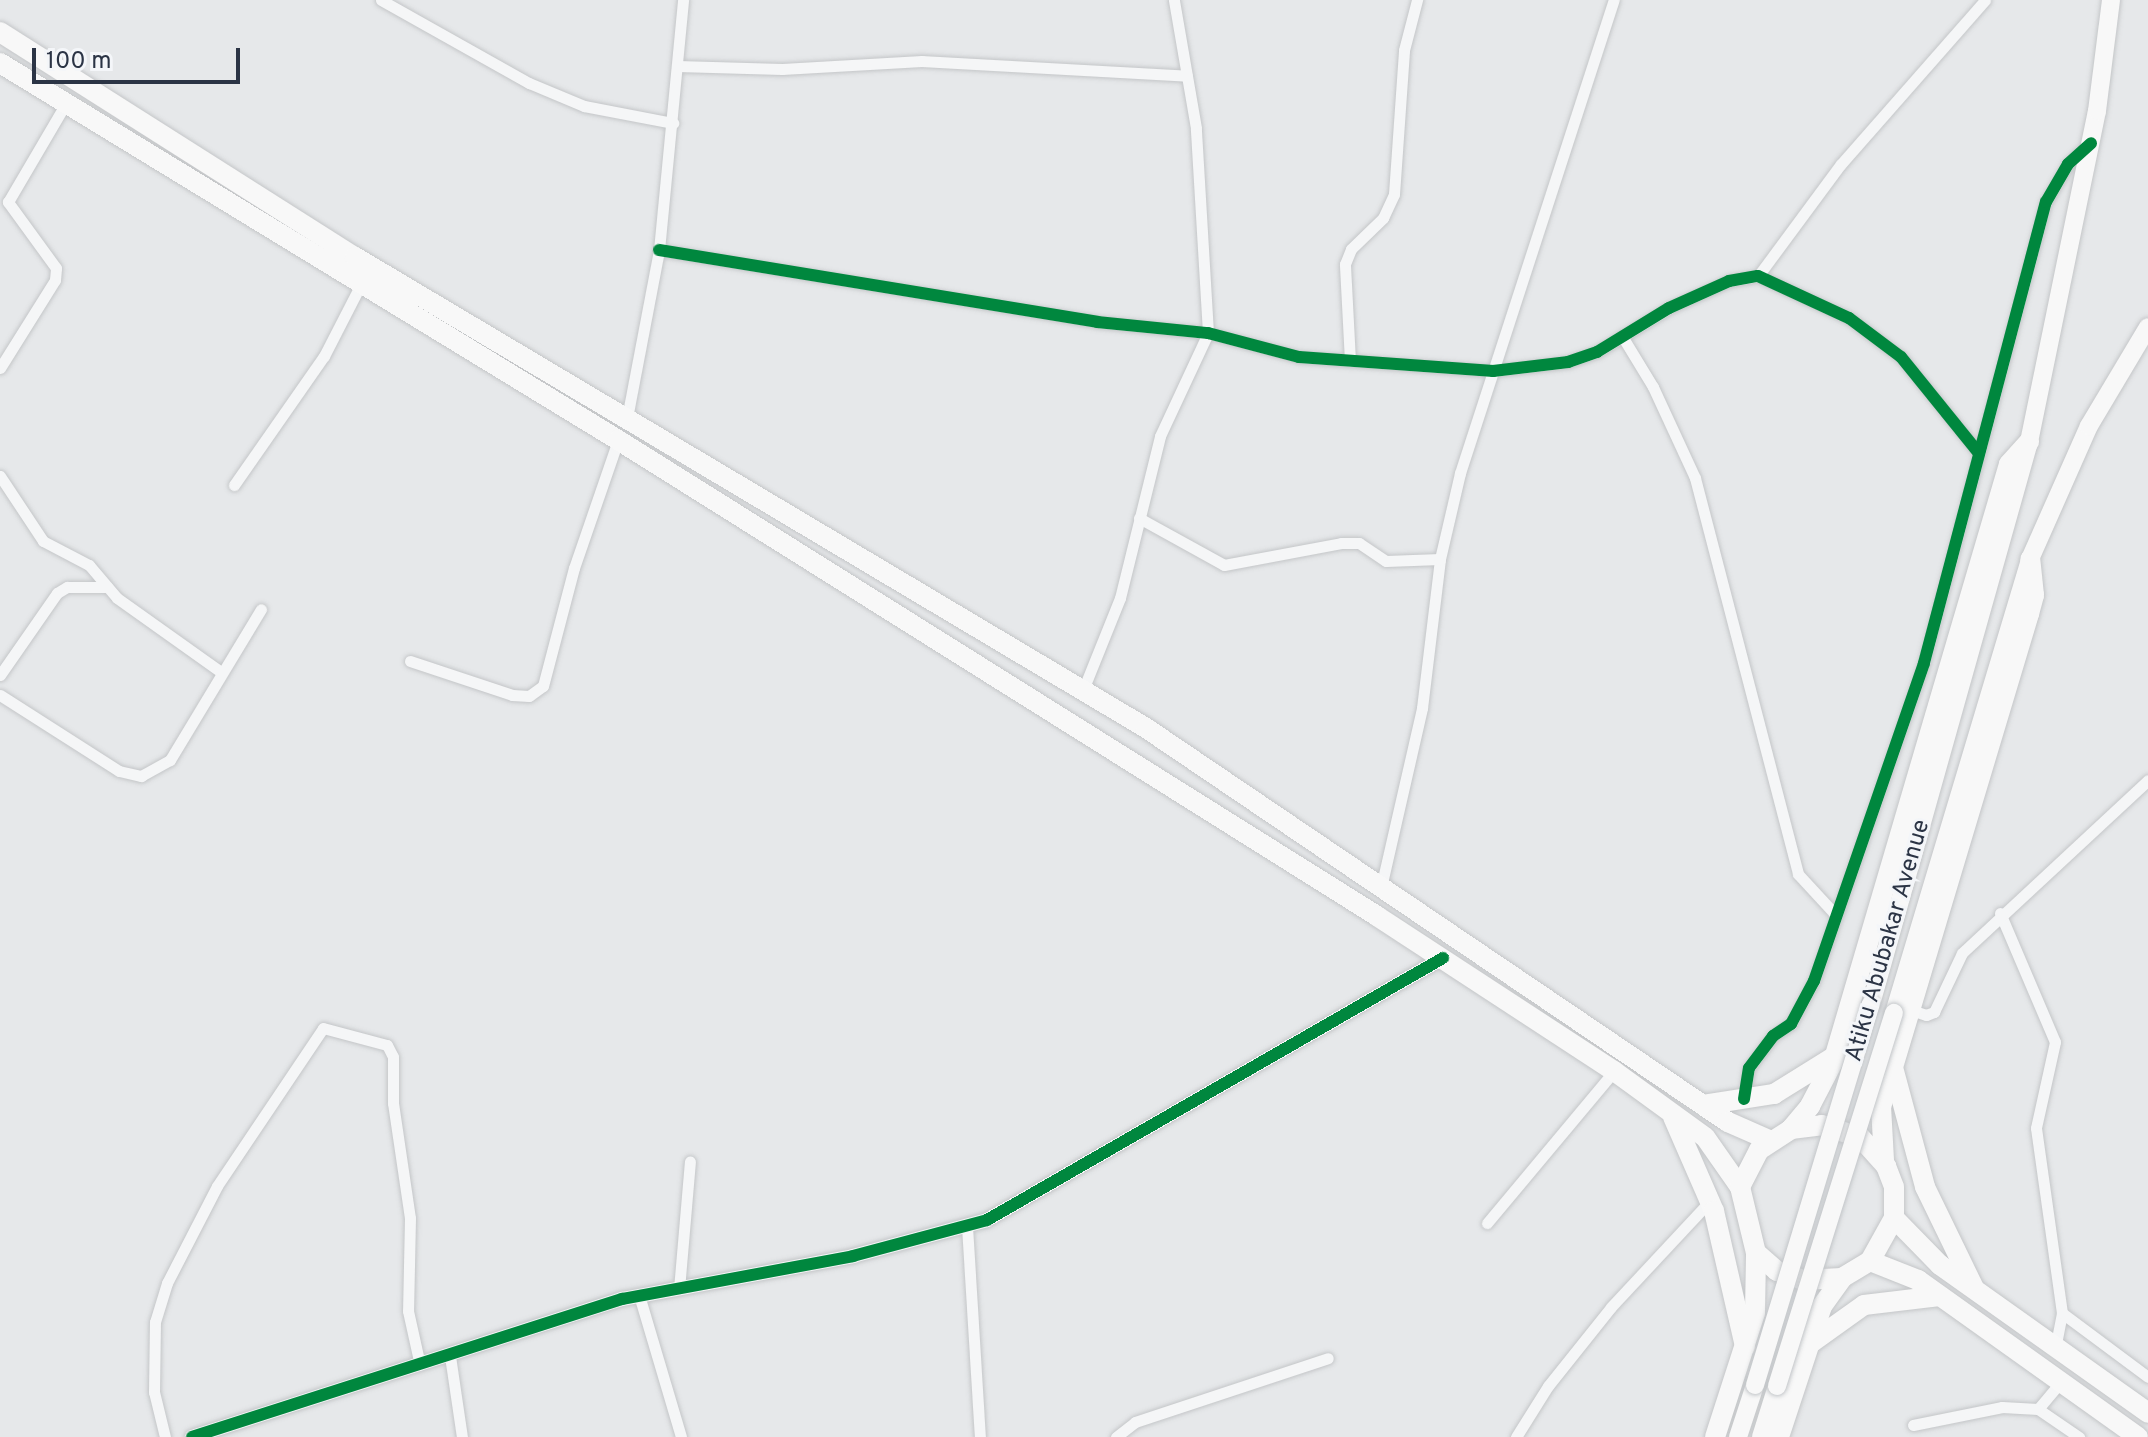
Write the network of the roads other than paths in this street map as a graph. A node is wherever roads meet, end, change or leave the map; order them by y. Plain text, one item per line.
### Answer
1 (381, 0) edge
2 (683, 0) edge
3 (1174, 0) edge
4 (1417, 0) edge
5 (1614, 0) edge
6 (1985, 0) edge
7 (2111, 0) edge
8 (0, 32) edge
9 (0, 63) edge
10 (677, 66) junction
11 (1187, 76) junction
12 (65, 105) junction
13 (673, 123) junction
14 (2091, 143) junction
15 (4, 202) edge
16 (659, 250) junction
17 (370, 266) junction
18 (1758, 276) junction
19 (361, 285) junction
20 (2148, 327) edge
21 (1208, 333) junction
22 (1622, 336) junction
23 (1350, 361) junction
24 (0, 368) edge
25 (1493, 371) junction
26 (627, 418) junction
27 (618, 440) junction
28 (2029, 442) junction
29 (1978, 452) junction
30 (0, 476) edge
31 (234, 485) dead end
32 (1139, 518) junction
33 (1440, 559) junction
34 (2030, 559) joint
35 (107, 587) junction
36 (261, 609) dead end
37 (410, 661) dead end
38 (221, 672) junction
39 (0, 675) edge
40 (1083, 690) junction
41 (0, 695) edge
42 (2148, 780) edge
43 (1382, 883) junction
44 (1834, 913) junction
45 (2000, 913) junction
46 (1443, 958) junction
47 (1902, 1011) junction
48 (1835, 1056) junction
49 (1894, 1067) junction
50 (1614, 1071) junction
51 (1744, 1099) junction
52 (1703, 1105) junction
53 (1671, 1113) junction
54 (1791, 1129) junction
55 (1769, 1140) junction
56 (690, 1161) dead end
57 (1886, 1166) junction
58 (1740, 1187) junction
59 (1710, 1200) junction
60 (1894, 1218) junction
61 (1487, 1223) dead end
62 (967, 1226) junction
63 (1756, 1253) junction
64 (1870, 1261) junction
65 (1842, 1278) junction
66 (679, 1289) junction
67 (639, 1295) junction
68 (1977, 1295) junction
69 (1939, 1296) junction
70 (2062, 1313) junction
71 (1808, 1345) junction
72 (1745, 1346) junction
73 (2055, 1349) junction
74 (450, 1356) junction
75 (1328, 1358) dead end
76 (420, 1365) junction
77 (2148, 1377) edge
78 (2060, 1383) junction
79 (2038, 1409) junction
80 (2148, 1413) edge
81 (1913, 1425) dead end
82 (165, 1437) edge
83 (192, 1437) edge
84 (462, 1437) edge
85 (681, 1437) edge
86 (980, 1437) edge
87 (1116, 1437) edge
88 (1516, 1437) edge
89 (1715, 1437) edge
90 (1738, 1437) edge
91 (1761, 1437) edge
92 (1779, 1437) edge
93 (2079, 1437) edge
94 (2138, 1437) edge

1 - 13 street
2 - 10 street
3 - 11 street
4 - 23 street
5 - 25 street
6 - 18 street
7 - 14 main road, Atiku Abubakar Avenue
8 - 17 highway
9 - 12 highway
10 - 11 street
10 - 13 street
11 - 21 street
12 - 15 street
12 - 19 highway
13 - 16 street
14 - 28 main road, Atiku Abubakar Avenue
14 - 29 street
15 - 24 street
16 - 21 street
16 - 26 street
17 - 19 street
17 - 26 highway
18 - 22 street
18 - 29 street
19 - 27 highway
19 - 31 street
20 - 34 main road
21 - 23 street
21 - 32 street
22 - 25 street
22 - 44 street
23 - 25 street
25 - 33 street
26 - 40 highway
27 - 37 street
27 - 46 highway
28 - 48 highway
28 - 90 main road, Atiku Abubakar Avenue, bridge
29 - 44 street
30 - 35 street
32 - 33 street
32 - 40 street
33 - 43 street
34 - 47 highway
35 - 38 street
35 - 39 street
36 - 38 street
38 - 41 street
40 - 43 highway
42 - 45 street
43 - 52 highway
44 - 51 street
45 - 47 street
45 - 70 street
46 - 50 highway
46 - 62 street
47 - 49 highway
47 - 91 main road, Atiku Abubakar Avenue, bridge
48 - 51 highway
48 - 54 highway
49 - 57 highway
49 - 68 highway
50 - 53 highway
50 - 61 street
51 - 52 highway
52 - 55 highway
53 - 58 highway
53 - 59 highway
54 - 55 highway
54 - 57 highway
55 - 58 highway
56 - 66 street
57 - 60 highway
58 - 63 highway
59 - 72 highway
59 - 88 street
60 - 64 highway
60 - 68 highway
62 - 66 street
62 - 86 street
63 - 65 highway
63 - 72 highway
64 - 65 highway
64 - 69 highway
65 - 71 highway
66 - 67 street
67 - 74 street
67 - 85 street
68 - 73 highway
69 - 71 highway
69 - 78 highway
70 - 73 street
70 - 77 street
71 - 92 highway
72 - 89 highway
73 - 80 highway
74 - 76 street
74 - 84 street
75 - 87 street
76 - 82 street
76 - 83 street
78 - 79 street
78 - 94 highway
79 - 81 street
79 - 93 street

